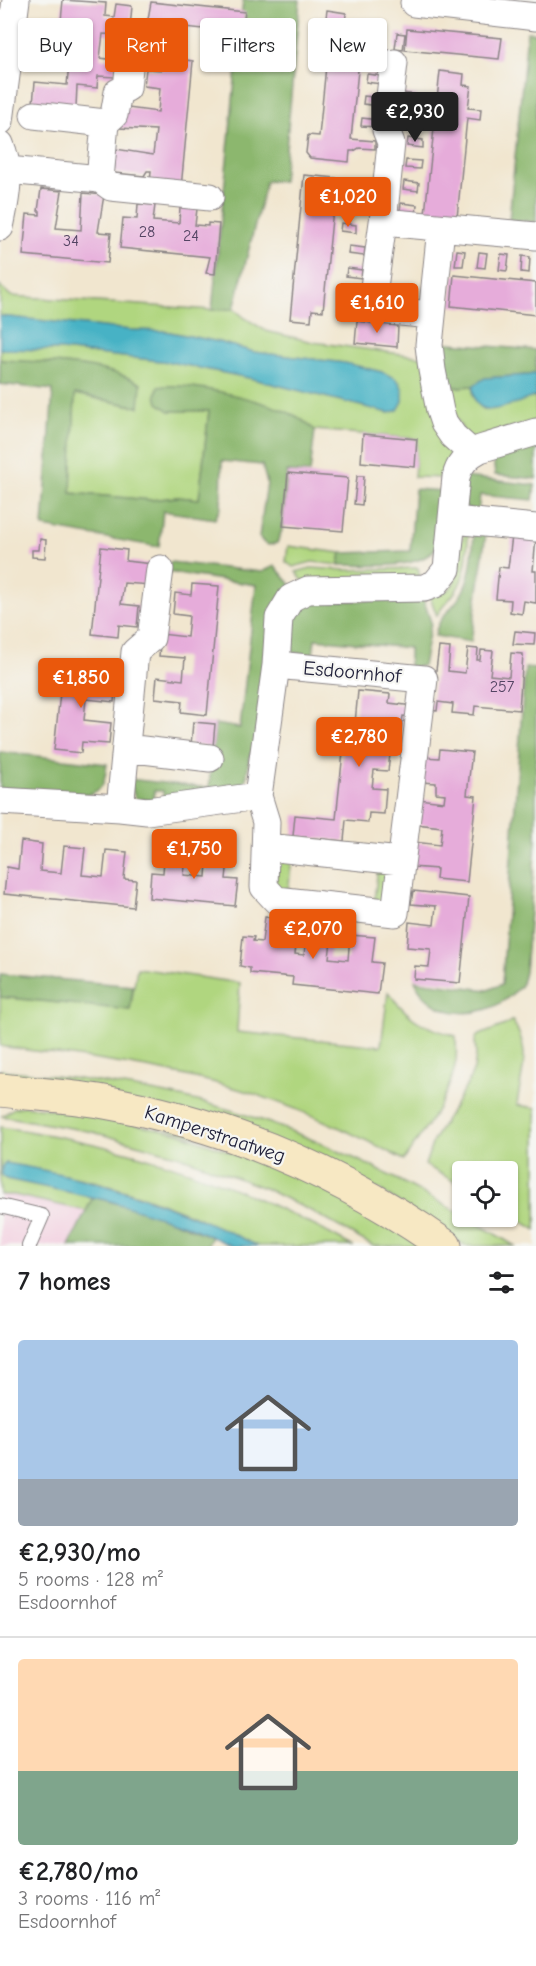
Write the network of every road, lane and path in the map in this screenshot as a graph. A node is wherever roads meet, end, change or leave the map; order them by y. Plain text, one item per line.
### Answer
1 (16, 0) edge
2 (414, 3) dead end
3 (536, 17) edge
4 (394, 63) dead end
5 (129, 72) edge
6 (34, 114) dead end
7 (0, 121) edge
8 (105, 123) junction
9 (0, 144) edge
10 (8, 170) junction
11 (100, 179) junction
12 (210, 197) dead end
13 (383, 222) junction
14 (0, 227) edge
15 (441, 228) junction
16 (536, 236) edge
17 (431, 315) junction
18 (536, 432) edge
19 (472, 453) junction
20 (453, 520) junction
21 (536, 528) edge
22 (160, 569) dead end
23 (276, 664) junction
24 (126, 748) junction
25 (210, 758) dead end
26 (258, 796) junction
27 (0, 801) edge
28 (120, 808) junction
29 (267, 847) junction
30 (400, 861) junction
31 (0, 1090) edge
32 (0, 1206) edge
33 (29, 1246) edge
34 (445, 1246) edge

1 - 7 street
2 - 3 street
4 - 13 street
5 - 8 street
6 - 8 street
8 - 11 street
9 - 10 street
10 - 11 street
10 - 14 street
11 - 12 street
13 - 15 street
13 - 17 street
15 - 16 street
15 - 17 street
17 - 19 street
18 - 19 street
19 - 20 street, Esdoornhof
20 - 21 street
20 - 23 street, Esdoornhof
22 - 24 street
23 - 26 street, Esdoornhof
23 - 30 street, Esdoornhof
24 - 25 street
24 - 28 street
26 - 28 street
26 - 29 street, Esdoornhof
27 - 28 street
29 - 30 street
29 - 30 street, Esdoornhof
31 - 34 main road, Kamperstraatweg
32 - 33 lane

